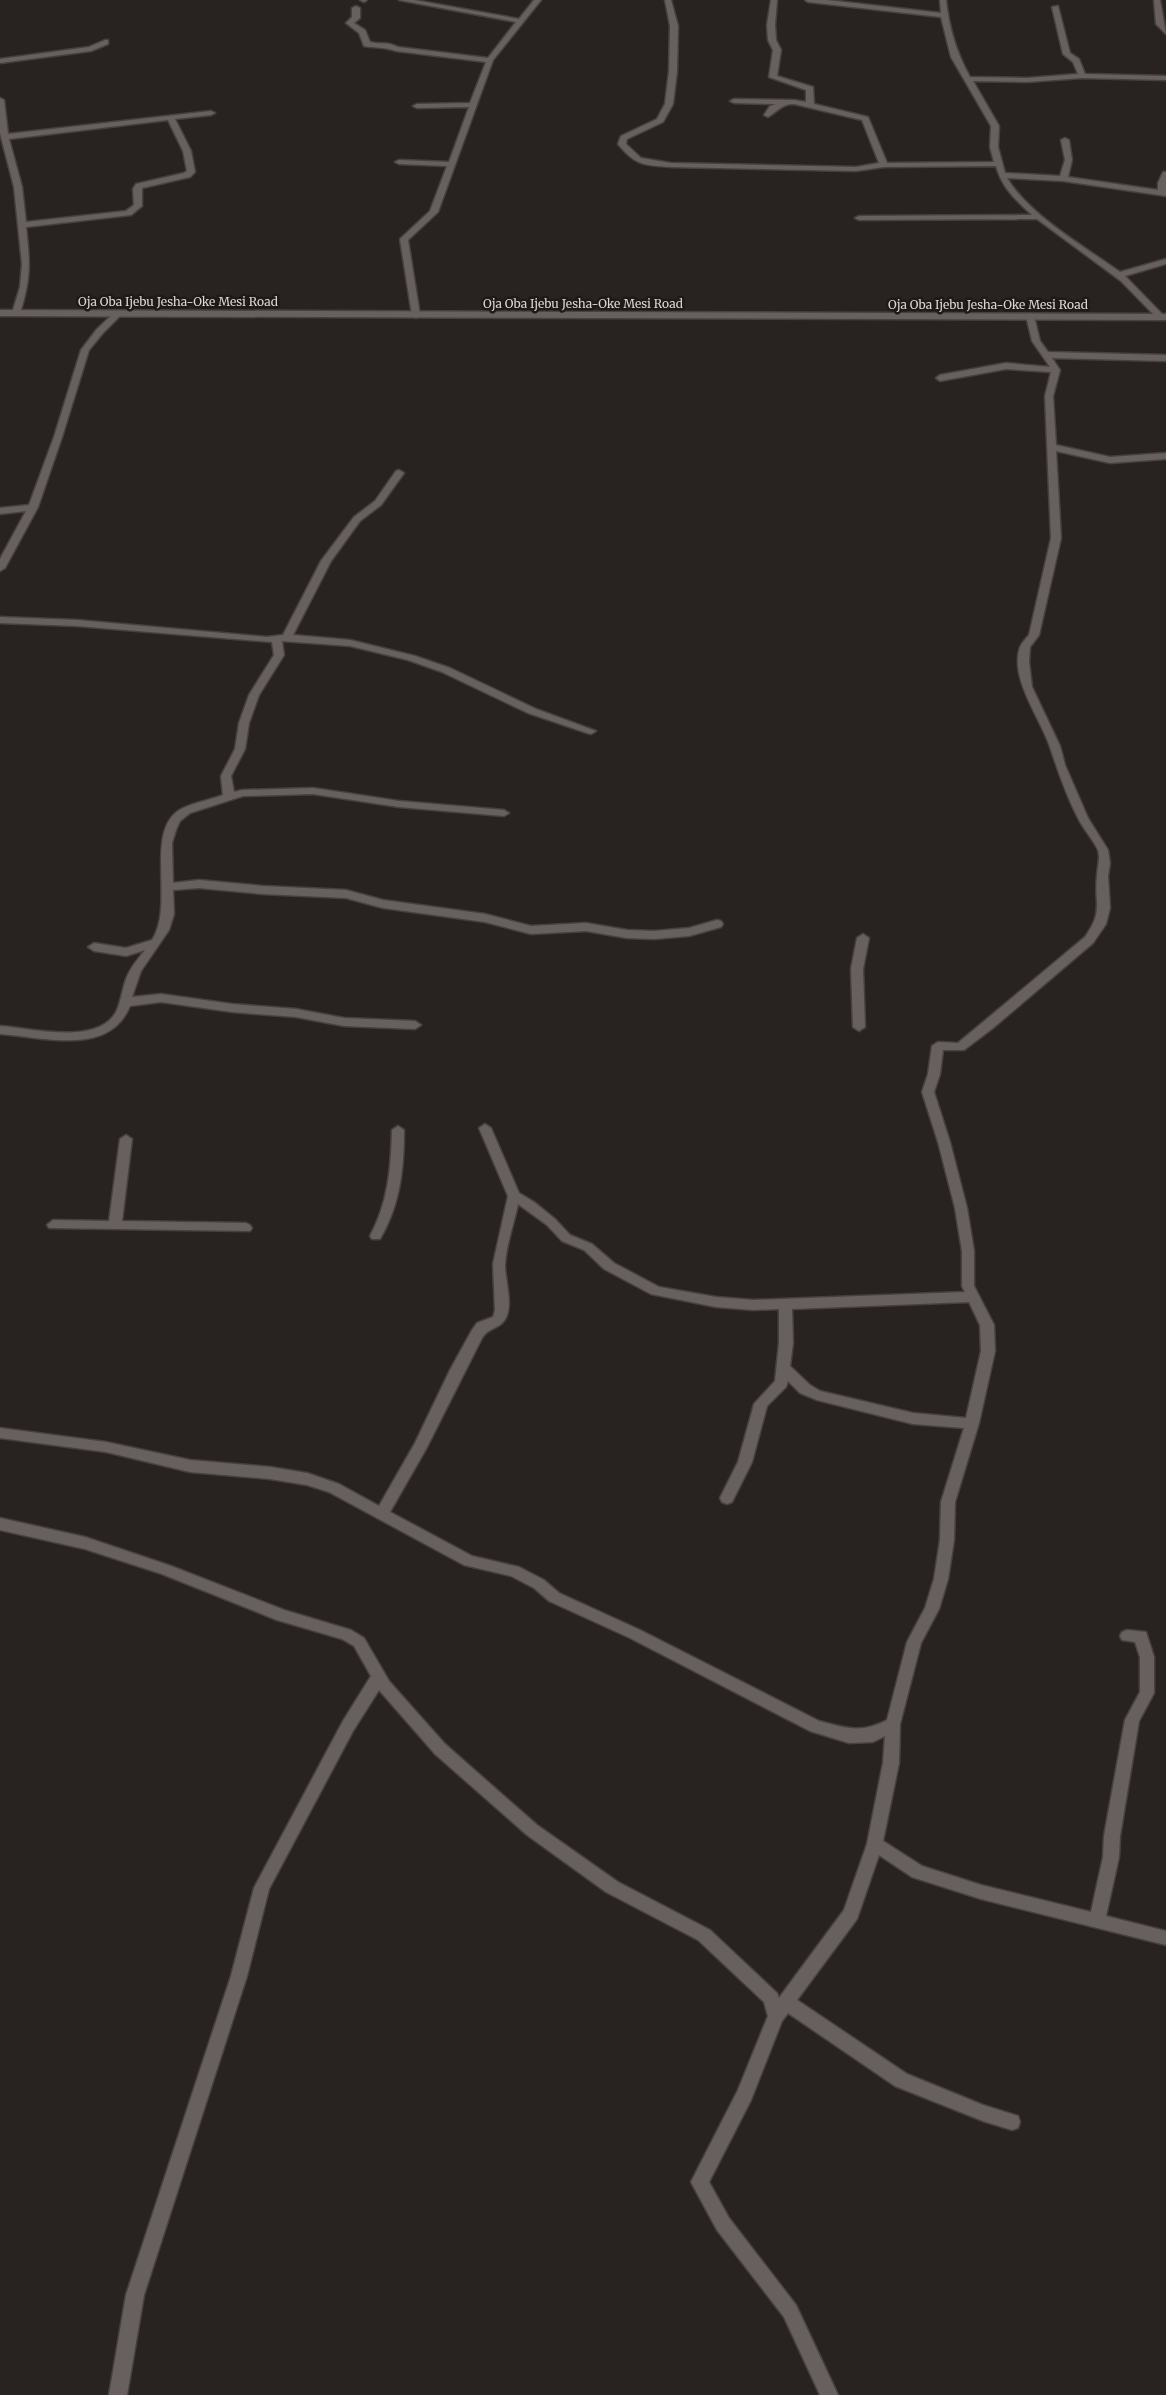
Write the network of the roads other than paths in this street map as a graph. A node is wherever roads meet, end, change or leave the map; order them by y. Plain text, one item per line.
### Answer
1 (402, 0) edge
2 (538, 0) edge
3 (668, 0) edge
4 (774, 0) edge
5 (808, 0) edge
6 (943, 0) edge
7 (1157, 0) edge
8 (840, 2) edge
9 (1056, 7) dead end
10 (356, 8) dead end
11 (944, 15) junction
12 (520, 21) junction
13 (1166, 32) edge
14 (105, 42) dead end
15 (490, 60) junction
16 (0, 61) edge
17 (1082, 76) junction
18 (1166, 78) edge
19 (968, 79) junction
20 (0, 100) edge
21 (734, 101) dead end
22 (794, 102) junction
23 (810, 104) junction
24 (474, 105) junction
25 (417, 106) dead end
26 (210, 113) dead end
27 (768, 115) dead end
28 (170, 117) junction
29 (5, 137) junction
30 (1065, 140) dead end
31 (399, 162) dead end
32 (452, 164) junction
33 (999, 164) junction
34 (884, 165) junction
35 (1166, 174) edge
36 (1002, 175) junction
37 (1063, 179) junction
38 (1164, 193) edge
39 (1039, 217) junction
40 (859, 218) dead end
41 (22, 225) junction
42 (1166, 261) edge
43 (1119, 276) junction
44 (0, 313) edge
45 (16, 313) junction
46 (119, 313) junction
47 (416, 315) junction
48 (1030, 316) junction
49 (1163, 317) edge
50 (1046, 355) junction
51 (1166, 358) edge
52 (1056, 370) junction
53 (940, 378) dead end
54 (1051, 447) junction
55 (1166, 456) edge
56 (399, 474) dead end
57 (33, 507) junction
58 (0, 511) edge
59 (0, 568) edge
60 (0, 620) edge
61 (282, 638) junction
62 (591, 731) dead end
63 (229, 797) junction
64 (504, 813) dead end
65 (167, 887) junction
66 (717, 924) dead end
67 (863, 938) dead end
68 (156, 943) junction
69 (94, 947) dead end
70 (126, 952) junction
71 (135, 972) junction
72 (127, 1002) junction
73 (415, 1025) dead end
74 (859, 1027) dead end
75 (0, 1030) edge
76 (485, 1128) dead end
77 (398, 1130) dead end
78 (126, 1139) dead end
79 (514, 1196) junction
80 (114, 1224) junction
81 (53, 1225) dead end
82 (246, 1228) dead end
83 (376, 1236) dead end
84 (972, 1297) junction
85 (785, 1304) junction
86 (784, 1370) junction
87 (972, 1424) junction
88 (0, 1433) edge
89 (727, 1498) dead end
90 (382, 1514) junction
91 (0, 1524) edge
92 (1127, 1636) dead end
93 (379, 1677) junction
94 (893, 1724) junction
95 (875, 1844) junction
96 (1097, 1920) junction
97 (1166, 1938) edge
98 (786, 2002) junction
99 (776, 2016) junction
100 (1012, 2122) dead end
101 (118, 2395) edge
102 (829, 2395) edge

1 - 12 street
2 - 12 street
3 - 34 street
4 - 23 street
5 - 8 street
6 - 11 street
7 - 13 street
8 - 11 street
9 - 17 street
10 - 15 street
11 - 19 street
12 - 15 street
14 - 16 street
15 - 24 street
17 - 18 street
17 - 19 street
19 - 33 street
20 - 29 street
21 - 22 street
22 - 23 street
22 - 27 street
23 - 34 street
24 - 25 street
24 - 32 street
26 - 28 street
28 - 29 street
28 - 41 street
29 - 41 street
30 - 37 street
31 - 32 street
32 - 47 street
33 - 34 street
33 - 36 street
35 - 38 street
36 - 37 street
36 - 39 street
37 - 38 street
39 - 40 street
39 - 43 street
41 - 45 street
42 - 43 street
43 - 49 street
44 - 45 street, Oja Oba Ijebu Jesha-Oke Mesi Road
45 - 46 street, Oja Oba Ijebu Jesha-Oke Mesi Road
46 - 47 street, Oja Oba Ijebu Jesha-Oke Mesi Road
46 - 57 street
47 - 48 street, Oja Oba Ijebu Jesha-Oke Mesi Road
48 - 49 street, Oja Oba Ijebu Jesha-Oke Mesi Road
48 - 50 street
50 - 51 street
50 - 52 street
52 - 53 street
52 - 54 street
54 - 55 street
54 - 84 street
56 - 61 street
57 - 58 street
57 - 59 street
60 - 61 street
61 - 62 street
61 - 63 street
63 - 64 street
63 - 65 street
65 - 66 street
65 - 68 street
67 - 74 street
68 - 70 street
68 - 71 street
69 - 70 street
70 - 71 street
71 - 72 street
72 - 73 street
72 - 75 street
76 - 79 street
77 - 83 street
78 - 80 street
79 - 85 street
79 - 90 street
80 - 81 street
80 - 82 street
84 - 85 street
84 - 87 street
85 - 86 street
86 - 87 street
86 - 89 street
87 - 94 street
88 - 90 street
90 - 94 street
91 - 93 street
92 - 96 street
93 - 99 street
93 - 101 street
94 - 95 street
95 - 96 street
95 - 98 street
96 - 97 street
98 - 99 street
98 - 100 street
99 - 102 street

